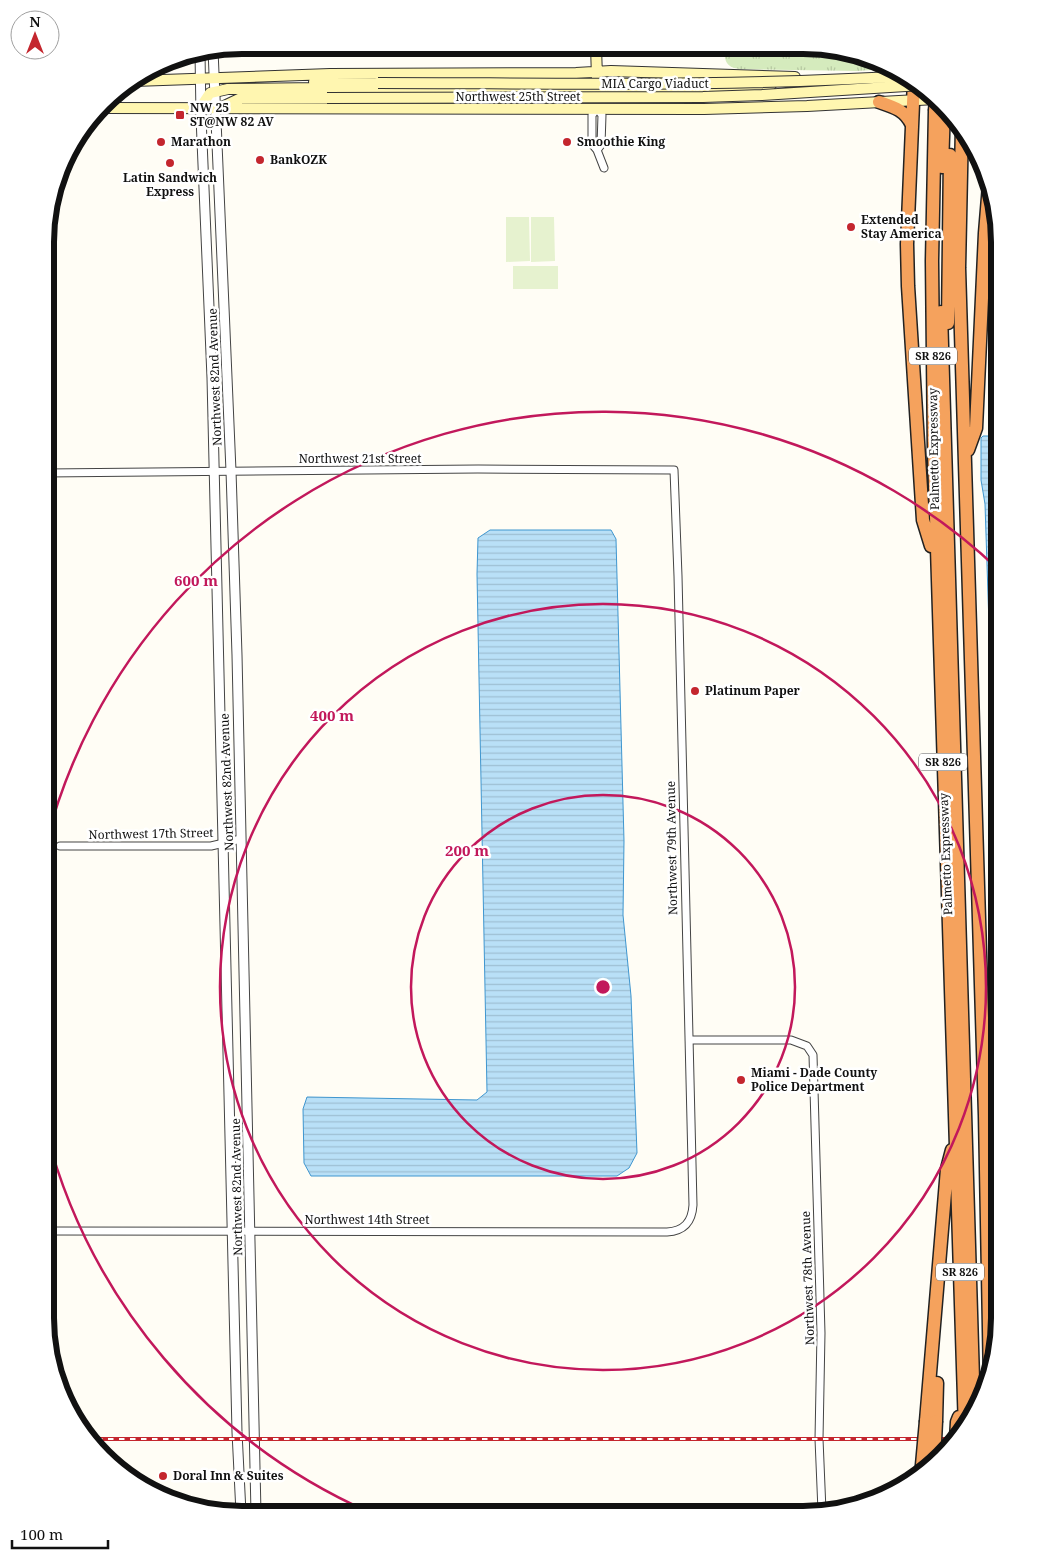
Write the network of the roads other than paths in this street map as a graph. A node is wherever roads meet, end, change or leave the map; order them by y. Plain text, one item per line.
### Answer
1 (596, 54) edge
2 (213, 56) edge
3 (200, 58) edge
4 (597, 72) junction
5 (891, 75) edge
6 (892, 76) edge
7 (214, 77) junction
8 (803, 77) junction
9 (200, 78) junction
10 (144, 81) edge
11 (339, 83) junction
12 (909, 86) edge
13 (321, 88) junction
14 (914, 89) edge
15 (597, 90) junction
16 (215, 91) junction
17 (913, 100) junction
18 (879, 102) junction
19 (931, 104) edge
20 (110, 108) edge
21 (200, 108) junction
22 (216, 109) junction
23 (597, 110) junction
24 (941, 114) edge
25 (941, 114) edge
26 (941, 114) edge
27 (912, 125) junction
28 (962, 140) edge
29 (604, 168) dead end
30 (988, 203) edge
31 (224, 279) junction
32 (208, 280) junction
33 (965, 457) junction
34 (674, 470) joint
35 (214, 471) junction
36 (231, 471) junction
37 (54, 472) edge
38 (936, 563) junction
39 (242, 839) junction
40 (224, 844) junction
41 (60, 846) dead end
42 (689, 1040) junction
43 (983, 1069) junction
44 (991, 1086) edge
45 (955, 1138) junction
46 (688, 1224) joint
47 (54, 1231) edge
48 (232, 1231) junction
49 (250, 1231) junction
50 (990, 1339) edge
51 (980, 1381) edge
52 (969, 1407) edge
53 (969, 1407) edge
54 (931, 1422) junction
55 (933, 1454) edge
56 (923, 1463) edge
57 (241, 1506) edge
58 (256, 1506) edge
59 (822, 1506) edge

1 - 4 main road
2 - 7 street, Northwest 82nd Avenue
3 - 9 street, Northwest 82nd Avenue
4 - 7 main road, Northwest 25th Street
4 - 8 main road, Northwest 25th Street
4 - 15 main road
5 - 8 main road, Northwest 25th Street
6 - 11 main road, MIA Cargo Viaduct, bridge
7 - 9 main road, Northwest 25th Street
7 - 11 main road
7 - 16 street, Northwest 82nd Avenue
8 - 15 main road
9 - 10 main road, Northwest 25th Street
9 - 21 street, Northwest 82nd Avenue
11 - 13 main road
12 - 22 main road, MIA Cargo Viaduct, bridge
13 - 15 main road
13 - 16 main road
14 - 17 highway
15 - 23 main road
16 - 21 main road
16 - 22 street, Northwest 82nd Avenue
17 - 18 main road, Northwest 25th Street
17 - 19 main road, Northwest 25th Street
17 - 27 highway
18 - 23 main road, Northwest 25th Street
18 - 27 highway
20 - 21 main road, Northwest 25th Street
21 - 22 main road, Northwest 25th Street
21 - 32 street, Northwest 82nd Avenue
22 - 23 main road, Northwest 25th Street
22 - 31 street, Northwest 82nd Avenue
23 - 29 street
24 - 38 highway, Palmetto Expressway / SR 826
25 - 51 highway
26 - 52 highway
27 - 38 highway
28 - 33 highway, SR 826
30 - 33 highway
31 - 32 street
31 - 36 street, Northwest 82nd Avenue
32 - 35 street, Northwest 82nd Avenue
33 - 43 highway, SR 826
34 - 36 street, Northwest 21st Street
34 - 42 street, Northwest 79th Avenue
35 - 36 street, Northwest 21st Street
35 - 37 street, Northwest 21st Street
35 - 40 street, Northwest 82nd Avenue
36 - 39 street, Northwest 82nd Avenue
38 - 45 highway, Palmetto Expressway / SR 826
39 - 40 street, Northwest 17th Street
39 - 49 street, Northwest 82nd Avenue
40 - 41 street, Northwest 17th Street
40 - 48 street, Northwest 82nd Avenue
42 - 46 street, Northwest 79th Avenue
42 - 59 street, Northwest 78th Avenue
43 - 44 highway
43 - 50 highway, SR 826
45 - 53 highway, Palmetto Expressway / SR 826
45 - 54 highway
46 - 49 street, Northwest 14th Street
47 - 48 street, Northwest 14th Street
48 - 49 street, Northwest 14th Street
48 - 57 street, Northwest 82nd Avenue
49 - 58 street, Northwest 82nd Avenue
54 - 55 highway, bridge
54 - 56 highway, bridge

